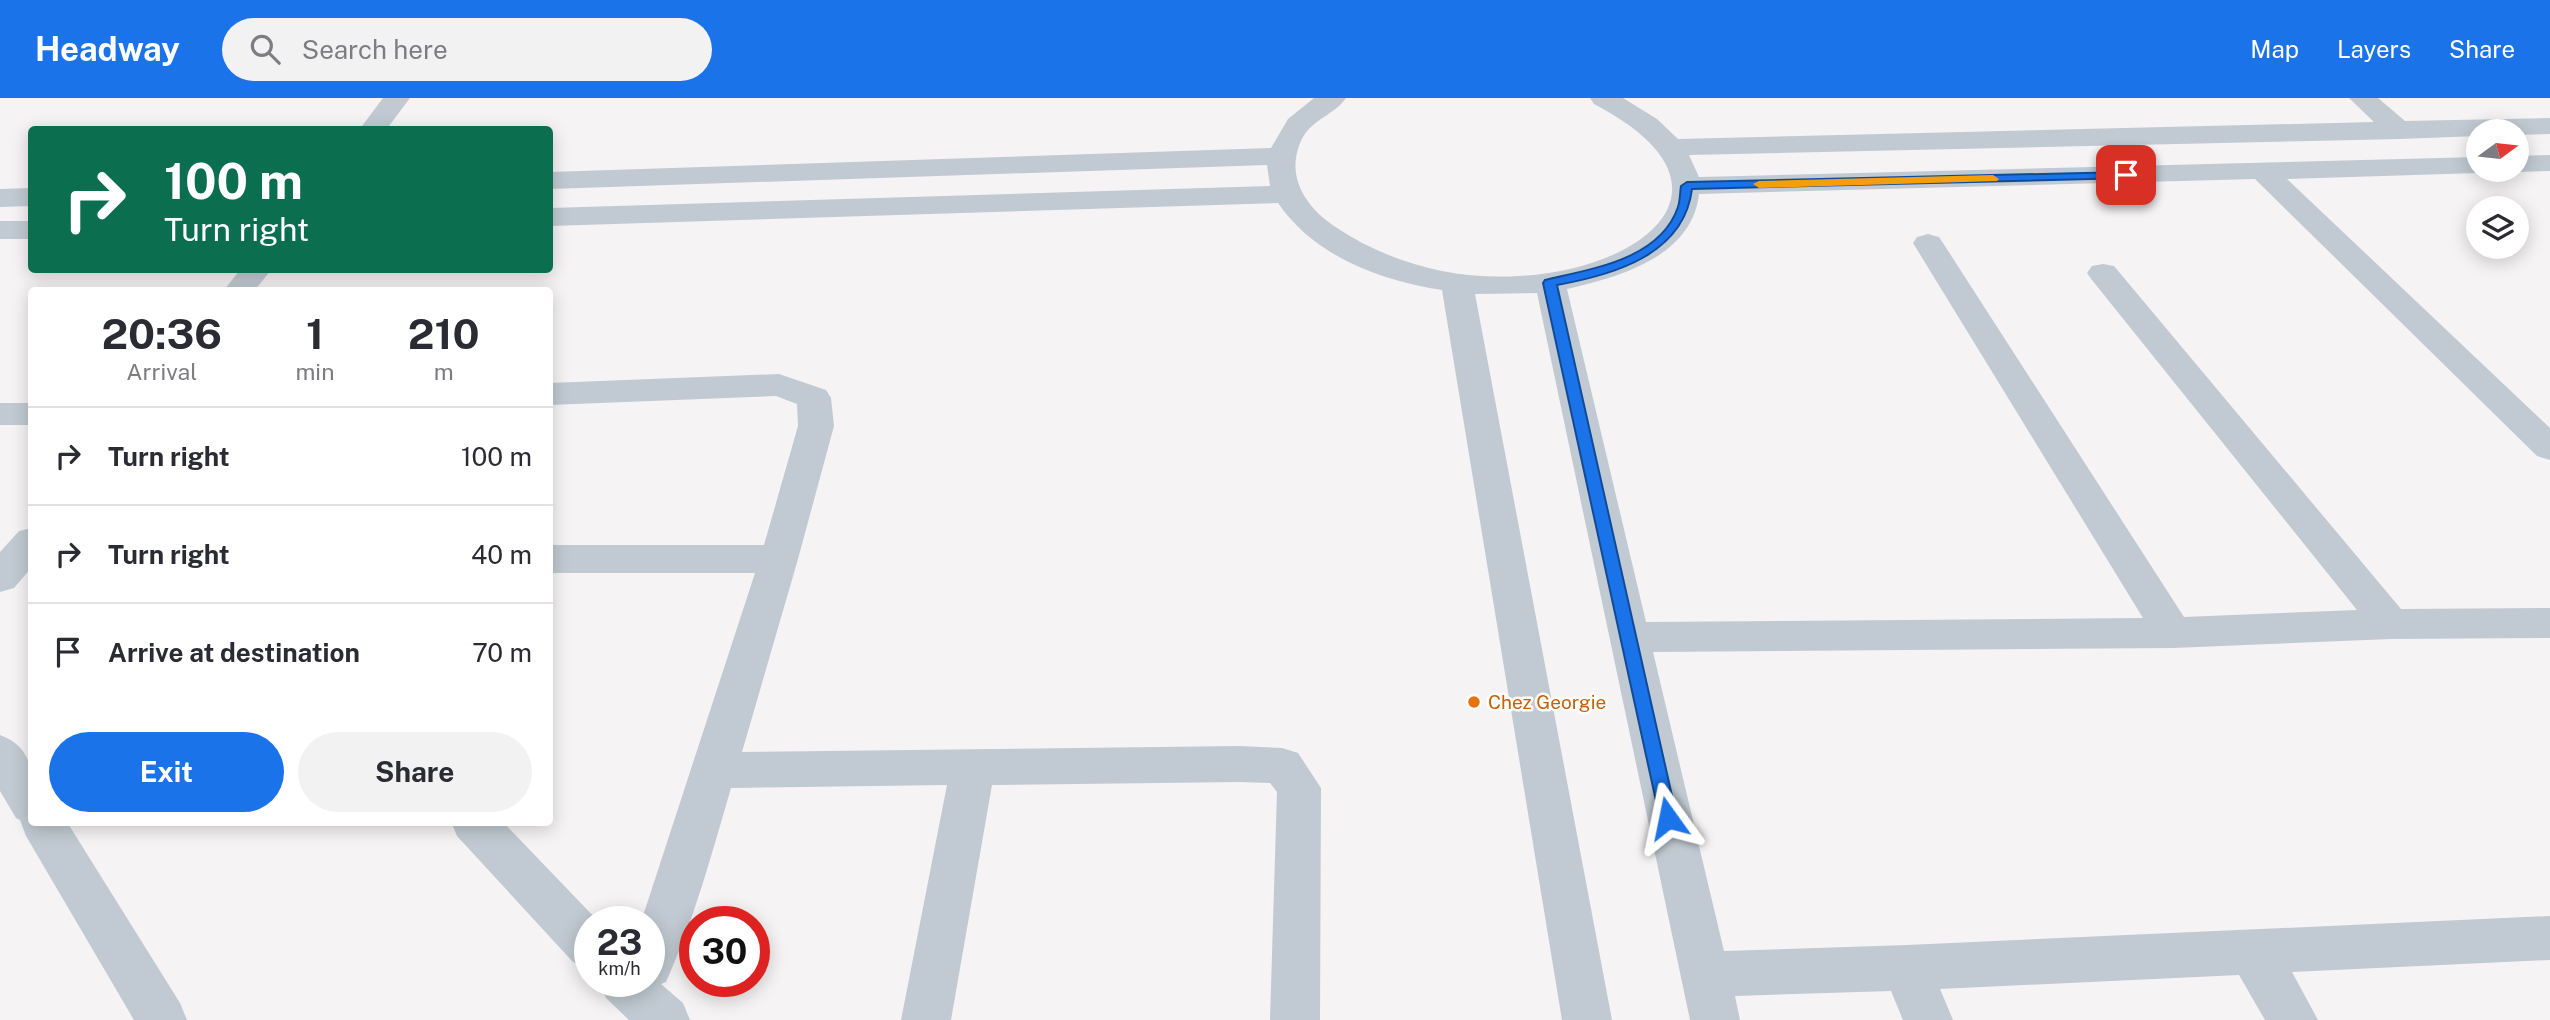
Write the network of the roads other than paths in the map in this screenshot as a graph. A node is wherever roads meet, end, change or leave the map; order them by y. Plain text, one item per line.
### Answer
1 (397, 98) edge
2 (1333, 98) edge
3 (1603, 98) edge
4 (2362, 98) edge
5 (375, 126) edge
6 (2550, 126) edge
7 (2400, 131) junction
8 (1672, 147) junction
9 (1282, 156) junction
10 (2550, 163) edge
11 (2529, 164) edge
12 (2466, 165) edge
13 (2264, 172) junction
14 (553, 180) edge
15 (1687, 186) junction
16 (1287, 194) junction
17 (28, 197) edge
18 (0, 198) edge
19 (553, 217) edge
20 (28, 229) edge
21 (0, 230) edge
22 (1928, 243) dead end
23 (253, 273) edge
24 (2103, 273) dead end
25 (1457, 283) junction
26 (1550, 283) junction
27 (242, 287) edge
28 (553, 394) edge
29 (0, 414) edge
30 (28, 414) edge
31 (2550, 449) edge
32 (28, 546) edge
33 (553, 559) edge
34 (779, 559) junction
35 (0, 578) edge
36 (2550, 623) edge
37 (2390, 624) junction
38 (2173, 633) junction
39 (1628, 637) junction
40 (0, 753) edge
41 (973, 768) junction
42 (713, 770) junction
43 (28, 798) edge
44 (44, 826) edge
45 (477, 826) edge
46 (665, 926) edge
47 (574, 929) edge
48 (2550, 938) edge
49 (2253, 953) junction
50 (1907, 968) junction
51 (1703, 974) junction
52 (162, 1020) edge
53 (926, 1020) edge
54 (1295, 1020) edge
55 (1587, 1020) edge
56 (1715, 1020) edge
57 (1928, 1020) edge
58 (2293, 1020) edge

1 - 5 street
2 - 9 street
3 - 8 street
4 - 7 street
6 - 7 street
7 - 8 street
8 - 15 street
9 - 14 street
9 - 16 street
10 - 11 street
12 - 13 street
13 - 15 street
13 - 31 street
15 - 26 street
16 - 19 street
16 - 25 street
17 - 18 street
20 - 21 street
22 - 38 street
23 - 27 street
24 - 37 street
25 - 26 street
25 - 55 street
26 - 39 street
28 - 34 street
29 - 30 street
32 - 35 street
33 - 34 street
34 - 42 street
36 - 37 street
37 - 38 street
38 - 39 street
39 - 51 street
40 - 43 street
41 - 42 street
41 - 53 street
41 - 54 street
42 - 46 street
44 - 52 street
45 - 47 street
48 - 49 street
49 - 50 street
49 - 58 street
50 - 51 street
50 - 57 street
51 - 56 street

